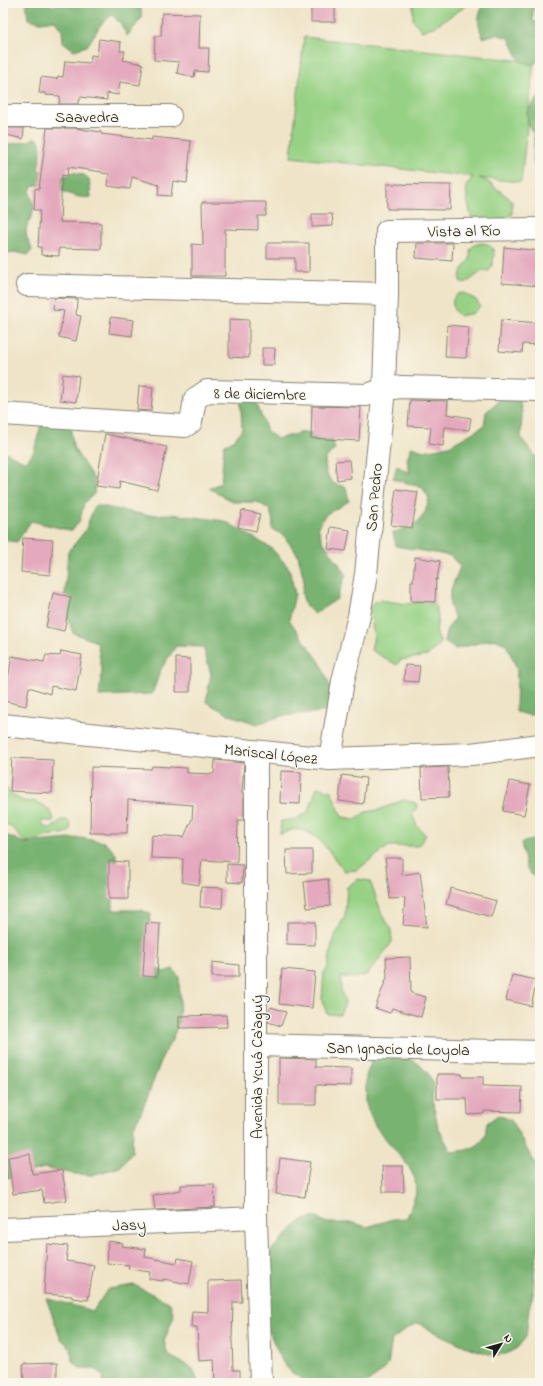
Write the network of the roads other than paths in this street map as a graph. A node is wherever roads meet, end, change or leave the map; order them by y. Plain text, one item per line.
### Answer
1 (3, 116) edge
2 (170, 116) dead end
3 (540, 229) edge
4 (387, 231) joint
5 (27, 285) dead end
6 (387, 294) junction
7 (384, 390) junction
8 (540, 390) edge
9 (3, 414) edge
10 (3, 725) edge
11 (540, 746) edge
12 (256, 752) junction
13 (330, 759) junction
14 (256, 1045) junction
15 (540, 1052) edge
16 (256, 1218) junction
17 (3, 1229) edge
18 (261, 1383) edge

1 - 2 street, Saavedra
3 - 4 street, Vista al Río
4 - 6 street, San Pedro
5 - 6 street
6 - 7 street, San Pedro
7 - 8 street, 8 de diciembre
7 - 9 street, 8 de diciembre
7 - 13 street, San Pedro
10 - 12 street, Mariscal López
11 - 13 street, Mariscal López
12 - 13 street, Mariscal López
12 - 14 street, Avenida Ycuá Ca'aguý
14 - 15 street, San Ignacio de Loyola
14 - 16 street, Avenida Ycuá Ca'aguý
16 - 17 street, Jasy
16 - 18 street, Avenida Ycuá Ca'aguý

